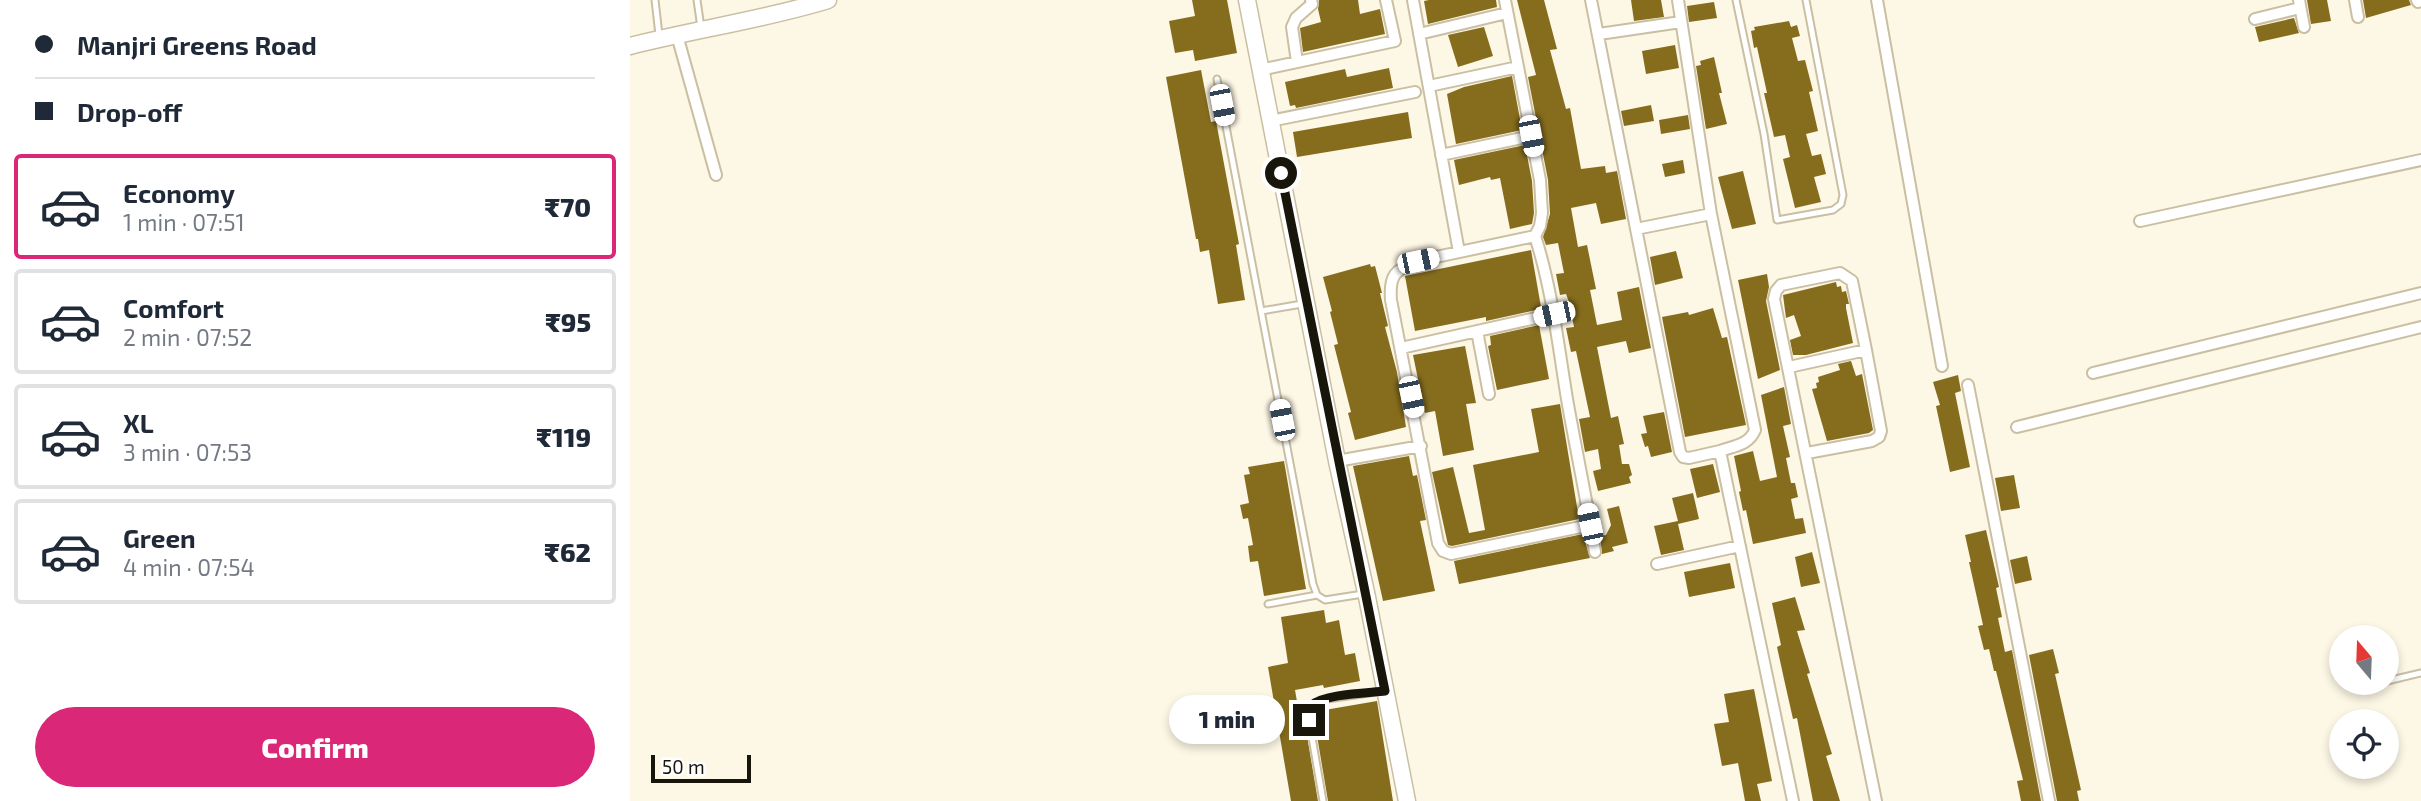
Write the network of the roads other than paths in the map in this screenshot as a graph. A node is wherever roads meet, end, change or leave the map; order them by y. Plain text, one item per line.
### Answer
1 (655, 0) edge
2 (697, 0) edge
3 (828, 0) edge
4 (1248, 0) edge
5 (1311, 0) edge
6 (1387, 0) edge
7 (1413, 0) edge
8 (1504, 0) edge
9 (1591, 0) edge
10 (1678, 0) edge
11 (1736, 0) edge
12 (1806, 0) edge
13 (1877, 0) edge
14 (2355, 0) edge
15 (2300, 4) edge
16 (781, 7) edge
17 (1507, 13) junction
18 (2358, 17) dead end
19 (2255, 19) dead end
20 (1681, 22) junction
21 (2304, 27) dead end
22 (702, 29) junction
23 (1419, 34) junction
24 (1599, 34) junction
25 (677, 35) junction
26 (660, 39) junction
27 (630, 46) edge
28 (1297, 62) junction
29 (1518, 67) junction
30 (1260, 70) junction
31 (1217, 79) dead end
32 (1429, 86) junction
33 (1415, 92) dead end
34 (1270, 121) junction
35 (1531, 136) junction
36 (1441, 155) junction
37 (2421, 159) edge
38 (716, 175) dead end
39 (1712, 214) junction
40 (2140, 221) dead end
41 (1636, 229) junction
42 (1535, 236) junction
43 (1459, 252) junction
44 (2421, 293) edge
45 (1306, 303) junction
46 (1261, 311) junction
47 (1554, 314) junction
48 (2421, 327) edge
49 (1478, 331) junction
50 (1401, 348) junction
51 (1866, 350) junction
52 (1942, 366) dead end
53 (1789, 367) junction
54 (2093, 373) dead end
55 (1968, 384) dead end
56 (1489, 394) dead end
57 (2017, 427) dead end
58 (1421, 446) junction
59 (1720, 450) junction
60 (1807, 453) junction
61 (1337, 461) junction
62 (1590, 524) junction
63 (1740, 546) junction
64 (1595, 552) dead end
65 (1657, 564) dead end
66 (1366, 593) junction
67 (1317, 595) junction
68 (1268, 604) dead end
69 (2421, 673) edge
70 (2399, 678) edge
71 (1385, 691) junction
72 (1323, 801) edge
73 (1407, 801) edge
74 (1793, 801) edge
75 (1876, 801) edge
76 (2049, 801) edge

1 - 26 lane
2 - 22 lane
3 - 16 street
4 - 30 street
5 - 28 street
6 - 28 street
7 - 23 street
8 - 17 street
9 - 24 street
10 - 20 street
11 - 12 lane
13 - 52 street
14 - 18 street
15 - 19 street
15 - 21 street
16 - 22 street
17 - 23 street
17 - 29 street
20 - 24 street
20 - 39 street
22 - 25 street
23 - 32 street
24 - 41 street
25 - 26 street
25 - 38 street
26 - 27 street
28 - 30 street
29 - 32 street
29 - 35 street
30 - 34 street
31 - 46 lane
32 - 36 street
33 - 34 street
34 - 45 street
35 - 36 street
35 - 42 street
36 - 43 street
37 - 40 street
39 - 41 street
39 - 59 street
41 - 59 street
42 - 43 street
42 - 47 street
43 - 50 street
44 - 54 street
45 - 46 lane
45 - 61 street
46 - 67 lane
47 - 49 street
47 - 62 street
48 - 57 street
49 - 50 street
49 - 56 street
50 - 58 street
51 - 53 street
51 - 53 street
51 - 60 street
53 - 60 street
55 - 76 street
58 - 61 street
58 - 62 street
59 - 63 street
60 - 75 street
61 - 66 street
62 - 64 street
63 - 65 street
63 - 74 street
66 - 67 lane
66 - 71 street
67 - 68 lane
69 - 70 lane
71 - 72 lane
71 - 73 street

